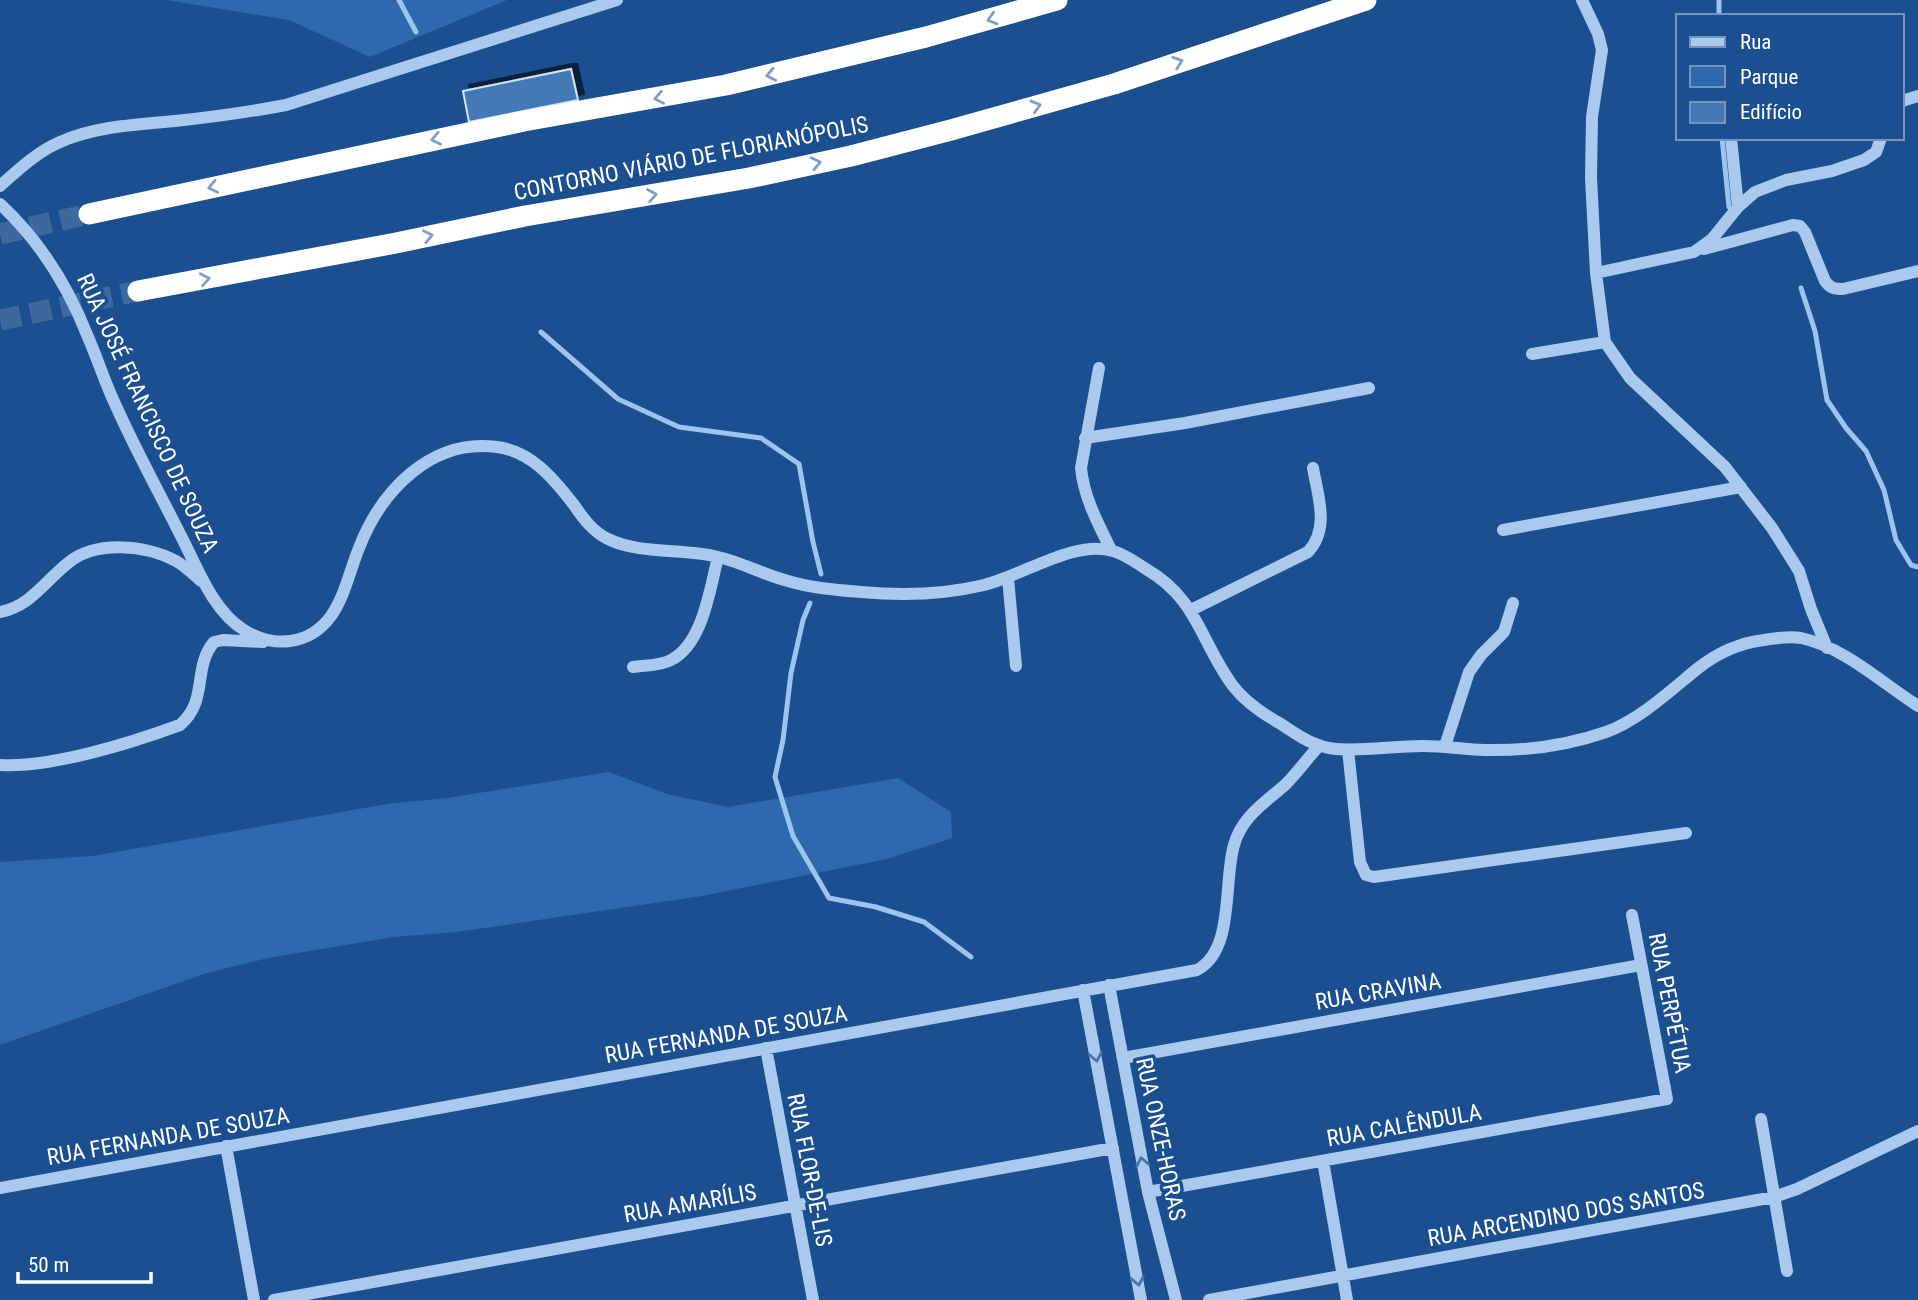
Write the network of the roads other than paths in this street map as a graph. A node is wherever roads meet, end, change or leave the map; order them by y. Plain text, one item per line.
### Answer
1 (617, 0) edge
2 (1058, 0) edge
3 (1366, 0) edge
4 (1582, 0) edge
5 (1731, 140) edge
6 (1880, 140) edge
7 (0, 186) edge
8 (0, 204) edge
9 (1738, 206) junction
10 (89, 214) tunnel mouth
11 (1694, 252) junction
12 (1918, 271) edge
13 (1596, 273) junction
14 (138, 291) tunnel mouth
15 (1605, 342) junction
16 (1532, 354) dead end
17 (1099, 368) dead end
18 (1369, 388) dead end
19 (1085, 438) junction
20 (1313, 468) dead end
21 (1741, 487) junction
22 (1503, 530) dead end
23 (1111, 550) junction
24 (718, 557) junction
25 (1008, 578) junction
26 (207, 586) junction
27 (1513, 603) dead end
28 (1191, 610) junction
29 (0, 612) edge
30 (270, 642) junction
31 (1828, 648) junction
32 (1016, 666) dead end
33 (633, 667) dead end
34 (1918, 706) edge
35 (1445, 746) junction
36 (1318, 747) junction
37 (1348, 750) junction
38 (0, 765) edge
39 (1686, 833) dead end
40 (1632, 915) dead end
41 (1641, 965) junction
42 (1109, 985) junction
43 (1083, 990) junction
44 (766, 1048) junction
45 (1123, 1058) junction
46 (1667, 1100) joint
47 (1761, 1119) dead end
48 (1918, 1131) edge
49 (226, 1146) junction
50 (1113, 1149) junction
51 (1323, 1161) junction
52 (0, 1188) edge
53 (1148, 1192) junction
54 (1774, 1197) junction
55 (795, 1206) junction
56 (1787, 1271) dead end
57 (1343, 1276) junction
58 (254, 1300) edge
59 (274, 1300) edge
60 (813, 1300) edge
61 (1141, 1300) edge
62 (1176, 1300) edge
63 (1209, 1300) edge
64 (1347, 1300) edge

1 - 7 street
2 -> 10 highway
14 -> 3 highway, CONTORNO VIÁRIO DE FLORIANÓPOLIS
4 - 13 street
5 - 9 street
6 - 9 street
8 - 26 street, RUA JOSÉ FRANCISCO DE SOUZA
9 - 11 street
11 - 12 street
11 - 13 street
13 - 15 street
15 - 16 street
15 - 21 street
17 - 19 street
18 - 19 street
19 - 23 street
20 - 28 street
21 - 22 street
21 - 31 street
23 - 25 street
23 - 28 street
24 - 25 street
24 - 30 street
24 - 33 street
25 - 32 street
26 - 29 street
26 - 30 street, RUA JOSÉ FRANCISCO DE SOUZA
27 - 35 street
28 - 36 street
30 - 38 street
31 - 34 street
31 - 35 street
35 - 37 street
36 - 37 street
36 - 42 street, RUA FERNANDA DE SOUZA
37 - 39 street
40 - 41 street, RUA PERPÉTUA
41 - 45 street, RUA CRAVINA
41 - 46 street, RUA PERPÉTUA
42 - 43 street, RUA FERNANDA DE SOUZA
42 - 45 street, RUA ONZE-HORAS
43 - 44 street, RUA FERNANDA DE SOUZA
43 -> 50 street, RUA ONZE-HORAS
44 - 49 street, RUA FERNANDA DE SOUZA
44 - 55 street, RUA FLOR-DE-LIS
53 -> 45 street, RUA ONZE-HORAS
46 - 51 street, RUA CALÊNDULA
47 - 54 street
48 - 54 street, RUA ARCENDINO DOS SANTOS
49 - 52 street, RUA FERNANDA DE SOUZA
49 - 58 street
50 - 55 street, RUA AMARÍLIS
50 -> 61 street, RUA ONZE-HORAS
51 - 53 street, RUA CALÊNDULA
51 - 57 street
53 - 62 street, RUA ONZE-HORAS
54 - 56 street
54 - 57 street, RUA ARCENDINO DOS SANTOS
55 - 59 street, RUA AMARÍLIS
55 - 60 street, RUA FLOR-DE-LIS
57 - 63 street, RUA ARCENDINO DOS SANTOS
57 - 64 street

